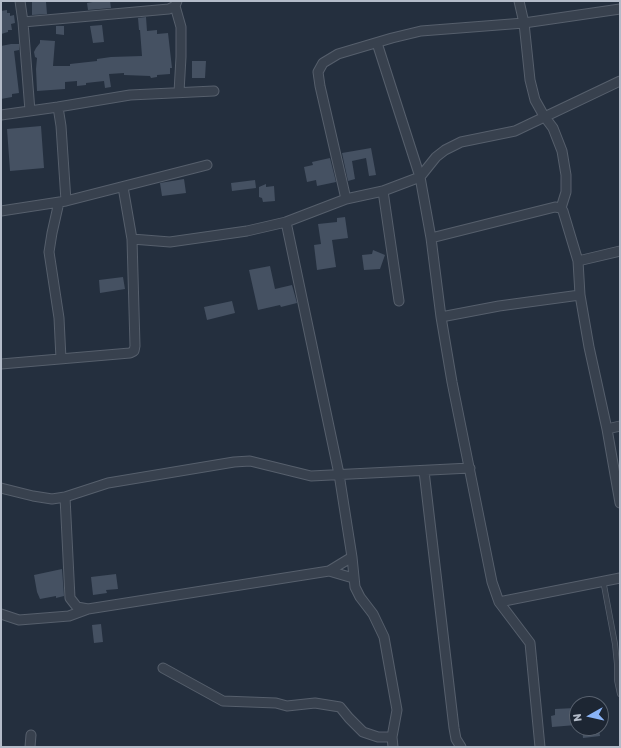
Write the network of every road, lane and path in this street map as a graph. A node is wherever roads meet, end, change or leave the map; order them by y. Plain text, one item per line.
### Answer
1 (20, 1) edge
2 (519, 1) edge
3 (176, 3) edge
4 (620, 9) edge
5 (24, 22) junction
6 (524, 23) junction
7 (377, 43) junction
8 (620, 80) edge
9 (214, 91) dead end
10 (179, 92) junction
11 (58, 108) junction
12 (30, 111) junction
13 (1, 115) edge
14 (544, 116) junction
15 (207, 165) dead end
16 (420, 177) junction
17 (123, 187) junction
18 (383, 191) junction
19 (346, 199) junction
20 (63, 201) junction
21 (561, 208) junction
22 (1, 211) edge
23 (286, 222) junction
24 (430, 238) junction
25 (132, 239) junction
26 (620, 251) edge
27 (578, 261) junction
28 (580, 295) junction
29 (399, 302) dead end
30 (441, 317) junction
31 (61, 359) junction
32 (1, 364) edge
33 (620, 426) edge
34 (607, 429) junction
35 (470, 468) junction
36 (424, 471) junction
37 (339, 474) junction
38 (1, 488) edge
39 (65, 497) junction
40 (620, 503) edge
41 (352, 557) junction
42 (329, 571) junction
43 (354, 578) junction
44 (620, 578) edge
45 (603, 580) junction
46 (499, 602) junction
47 (88, 609) junction
48 (1, 614) edge
49 (163, 668) dead end
50 (620, 694) edge
51 (31, 735) dead end
52 (392, 737) junction
53 (30, 747) edge
54 (393, 747) edge
55 (462, 747) edge
56 (540, 747) edge

1 - 5 street
2 - 6 street
3 - 5 street
3 - 10 street
4 - 6 street
5 - 12 street
6 - 7 street
6 - 14 street
7 - 16 street
7 - 19 street
8 - 14 street
9 - 10 street
10 - 11 street
11 - 12 street
11 - 20 street
12 - 13 street
14 - 16 street
14 - 21 street
15 - 17 street
16 - 18 street
16 - 24 street
17 - 20 street
17 - 25 street
18 - 19 street
18 - 29 street
19 - 23 street
20 - 22 street
20 - 31 street
21 - 24 street
21 - 27 street
23 - 25 street
23 - 37 street
24 - 30 street
25 - 31 street
26 - 27 street
27 - 28 street
28 - 30 street
28 - 34 street
30 - 35 street
31 - 32 street
33 - 34 street
34 - 40 street
35 - 36 street
35 - 46 street
36 - 37 street
36 - 55 street
37 - 39 street
37 - 41 street
38 - 39 street
39 - 47 street
41 - 42 street
41 - 43 street
42 - 43 street
42 - 47 street
43 - 52 street
44 - 45 street
45 - 46 street
45 - 50 lane
46 - 56 street
47 - 48 street
49 - 52 street
51 - 53 street
52 - 54 street

